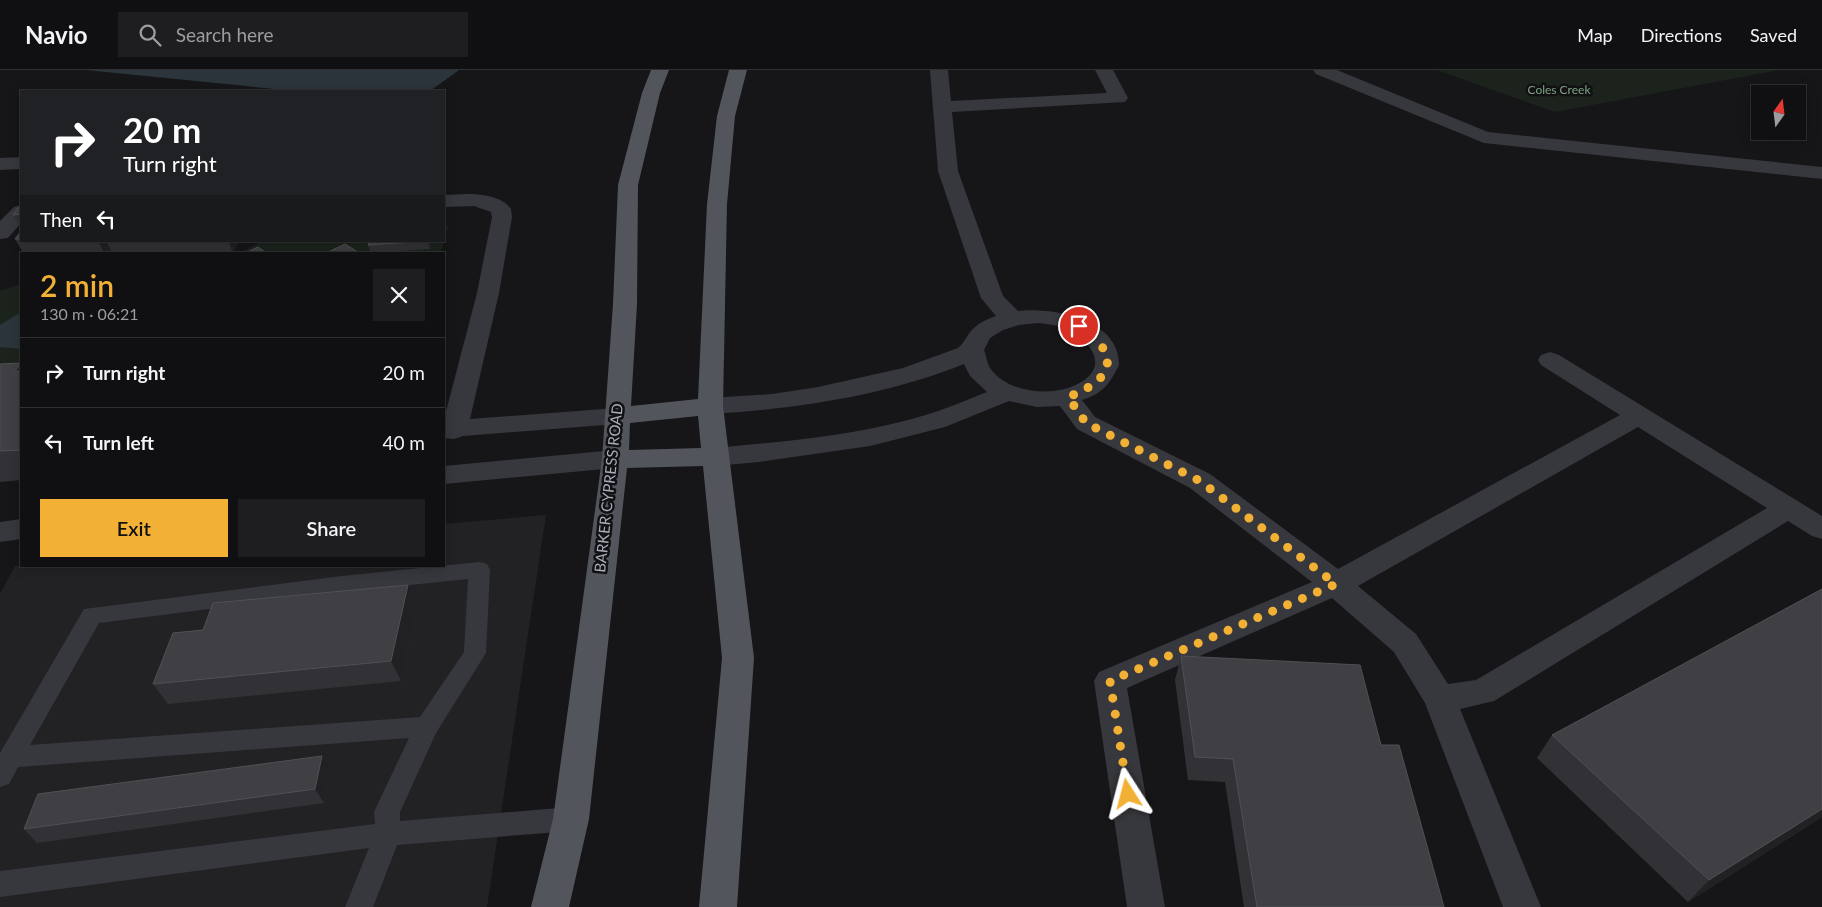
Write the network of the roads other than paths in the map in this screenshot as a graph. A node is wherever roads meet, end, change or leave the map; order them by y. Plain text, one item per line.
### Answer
1 (660, 70) edge
2 (738, 70) edge
3 (939, 70) edge
4 (1104, 70) edge
5 (1322, 70) edge
6 (942, 107) junction
7 (20, 163) edge
8 (0, 164) edge
9 (1822, 173) edge
10 (445, 201) edge
11 (20, 212) edge
12 (0, 233) edge
13 (1013, 318) junction
14 (972, 350) junction
15 (1550, 360) dead end
16 (1007, 392) junction
17 (1068, 397) junction
18 (710, 406) junction
19 (617, 416) junction
20 (1639, 416) junction
21 (449, 429) edge
22 (715, 457) junction
23 (615, 459) junction
24 (445, 475) edge
25 (1788, 508) junction
26 (20, 529) edge
27 (1822, 529) edge
28 (0, 532) edge
29 (344, 575) edge
30 (1336, 584) junction
31 (1440, 699) junction
32 (427, 727) junction
33 (5, 767) edge
34 (571, 819) junction
35 (388, 834) junction
36 (0, 884) edge
37 (359, 907) edge
38 (550, 907) edge
39 (718, 907) edge
40 (1146, 907) edge
41 (1522, 907) edge

1 - 19 main road, BARKER CYPRESS ROAD
2 - 18 main road
3 - 6 street
4 - 6 street
5 - 9 street
6 - 13 street
7 - 8 street
10 - 21 street
11 - 12 street
13 - 14 street
13 - 17 street
14 - 16 street
14 - 18 street
15 - 20 street
16 - 17 street
16 - 22 street
17 - 30 street
18 - 19 main road
18 - 22 main road
19 - 21 street
19 - 23 main road, BARKER CYPRESS ROAD
20 - 25 street
20 - 30 street
22 - 23 main road
22 - 39 main road
23 - 24 street
23 - 34 main road, BARKER CYPRESS ROAD
25 - 27 street
25 - 31 street
26 - 28 street
29 - 32 lane
29 - 33 lane
30 - 31 street
30 - 40 street
31 - 41 street
32 - 33 lane
32 - 35 lane
34 - 35 lane
34 - 38 main road, BARKER CYPRESS ROAD
35 - 36 lane
35 - 37 lane

